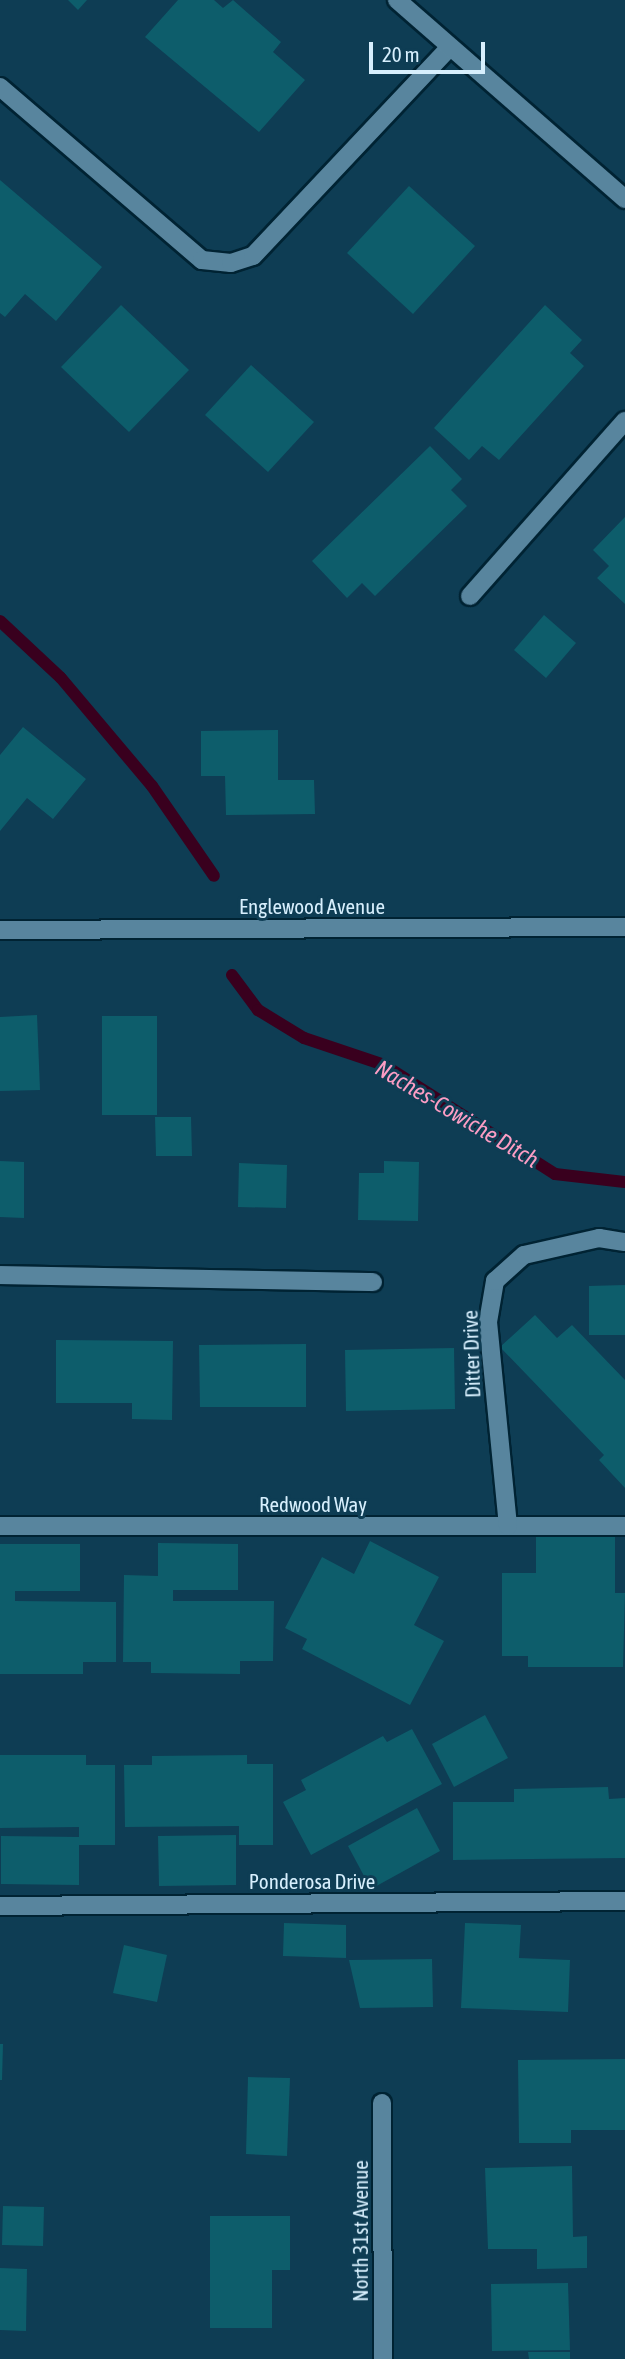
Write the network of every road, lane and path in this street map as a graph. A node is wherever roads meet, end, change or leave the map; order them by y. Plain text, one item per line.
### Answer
1 (397, 0) edge
2 (450, 47) junction
3 (0, 87) edge
4 (625, 199) edge
5 (625, 421) edge
6 (470, 596) dead end
7 (625, 927) edge
8 (0, 930) edge
9 (625, 1242) edge
10 (0, 1275) edge
11 (373, 1282) dead end
12 (0, 1526) edge
13 (508, 1526) junction
14 (625, 1526) edge
15 (625, 1901) edge
16 (0, 1906) edge
17 (382, 2103) dead end
18 (383, 2359) edge

1 - 2 street
2 - 3 street
2 - 4 street
5 - 6 street
7 - 8 street, Englewood Avenue
9 - 13 street, Ditter Drive
10 - 11 street
12 - 13 street, Redwood Way
13 - 14 street, Redwood Way
15 - 16 street, Ponderosa Drive
17 - 18 street, North 31st Avenue

